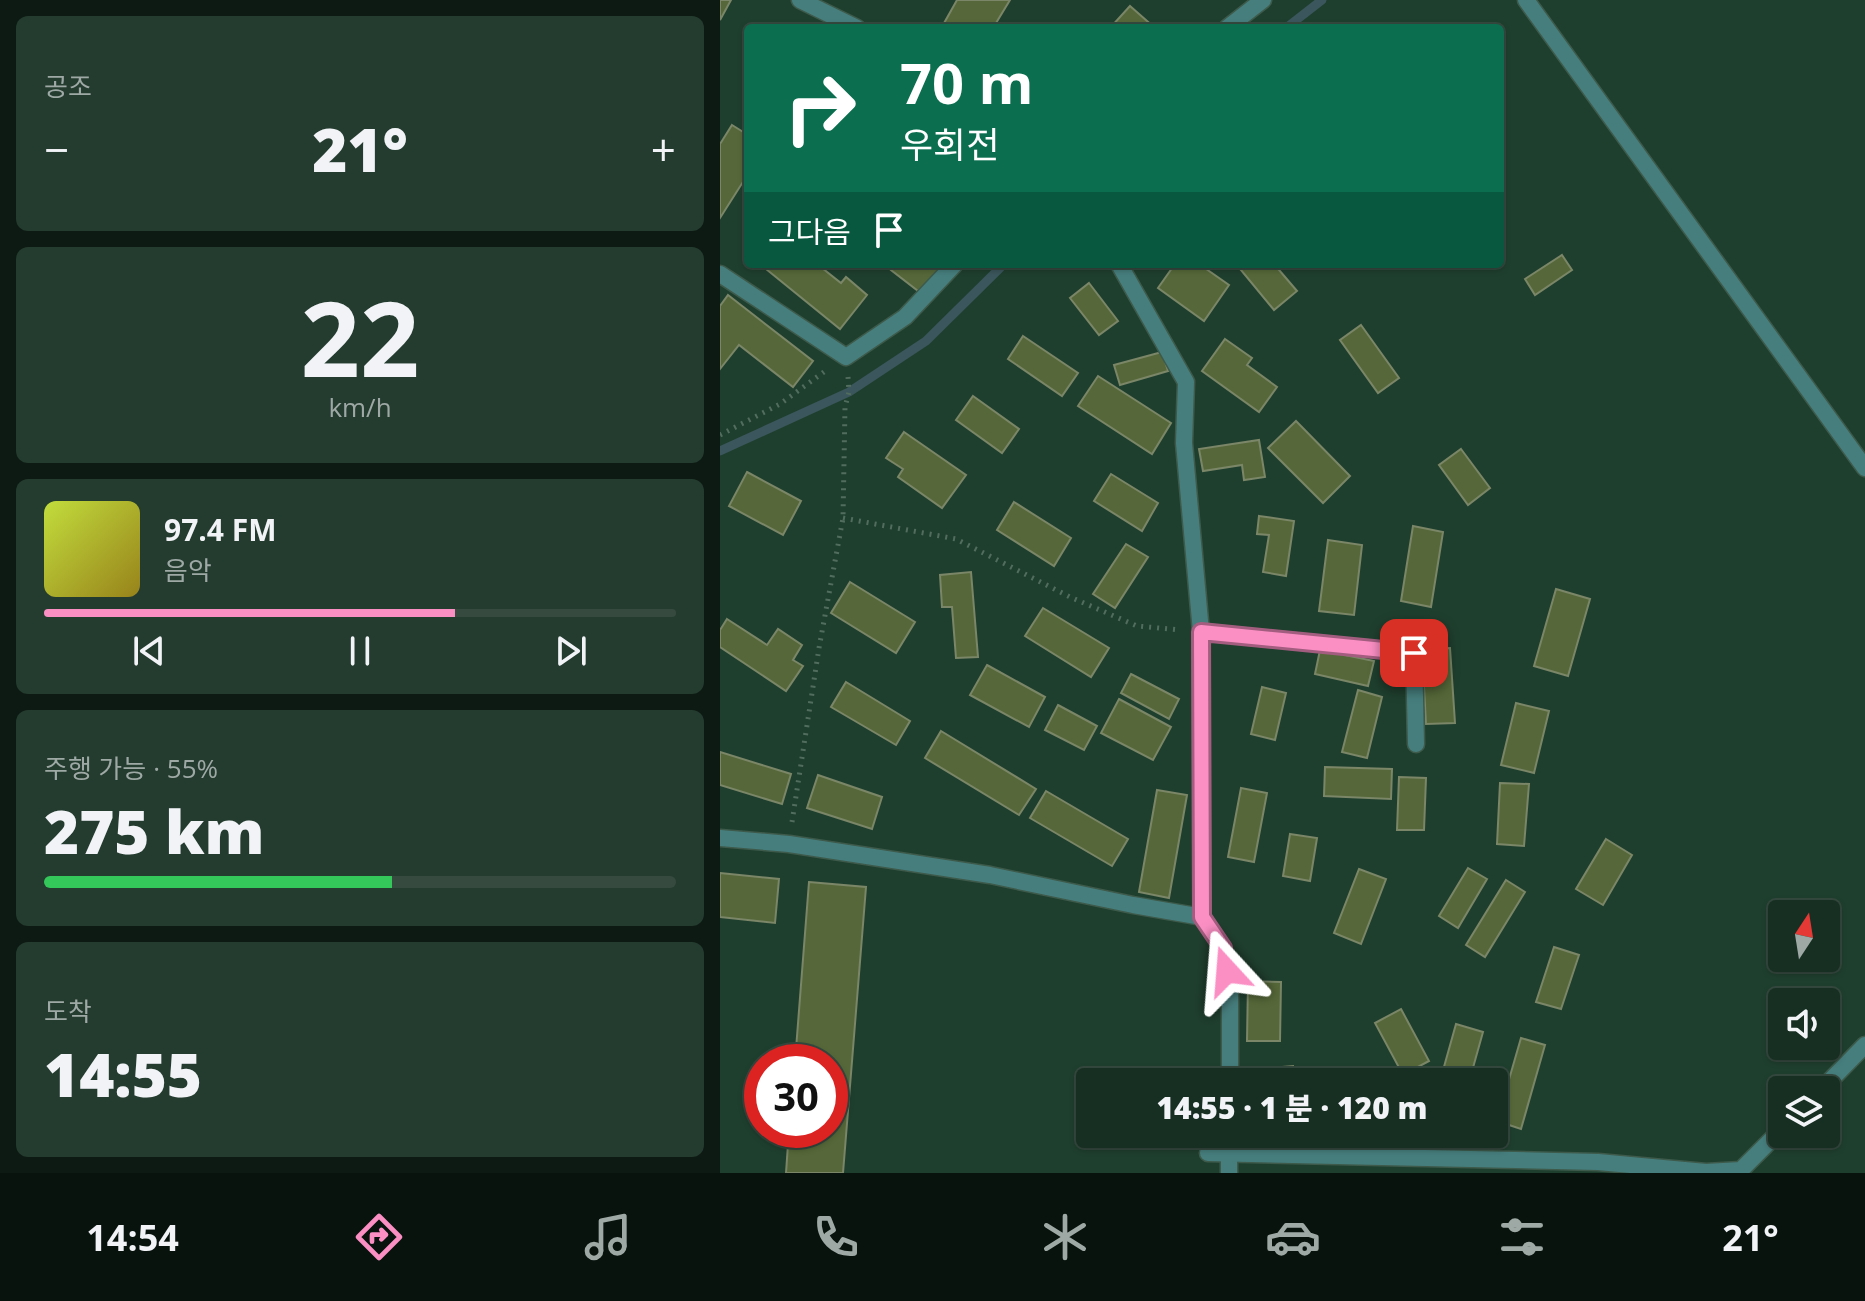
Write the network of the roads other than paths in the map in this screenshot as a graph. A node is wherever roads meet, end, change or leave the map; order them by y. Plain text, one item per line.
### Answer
1 (800, 0) edge
2 (1263, 0) edge
3 (1526, 0) edge
4 (849, 24) edge
5 (1232, 24) edge
6 (951, 268) edge
7 (1121, 268) edge
8 (720, 274) edge
9 (1865, 468) edge
10 (1201, 632) junction
11 (1416, 744) dead end
12 (720, 838) edge
13 (1202, 917) junction
14 (1865, 1045) edge
15 (1230, 1068) edge
16 (1835, 1076) edge
17 (1768, 1143) edge
18 (1229, 1148) edge
19 (1208, 1153) dead end
20 (1229, 1154) junction
21 (1739, 1171) edge
22 (1229, 1173) edge

1 - 4 street
2 - 5 street
3 - 9 street
6 - 8 street
7 - 10 street
10 - 11 street
10 - 13 street
12 - 13 street
13 - 15 street
14 - 16 street
17 - 21 street
18 - 20 street
19 - 20 street
20 - 21 street
20 - 22 street

